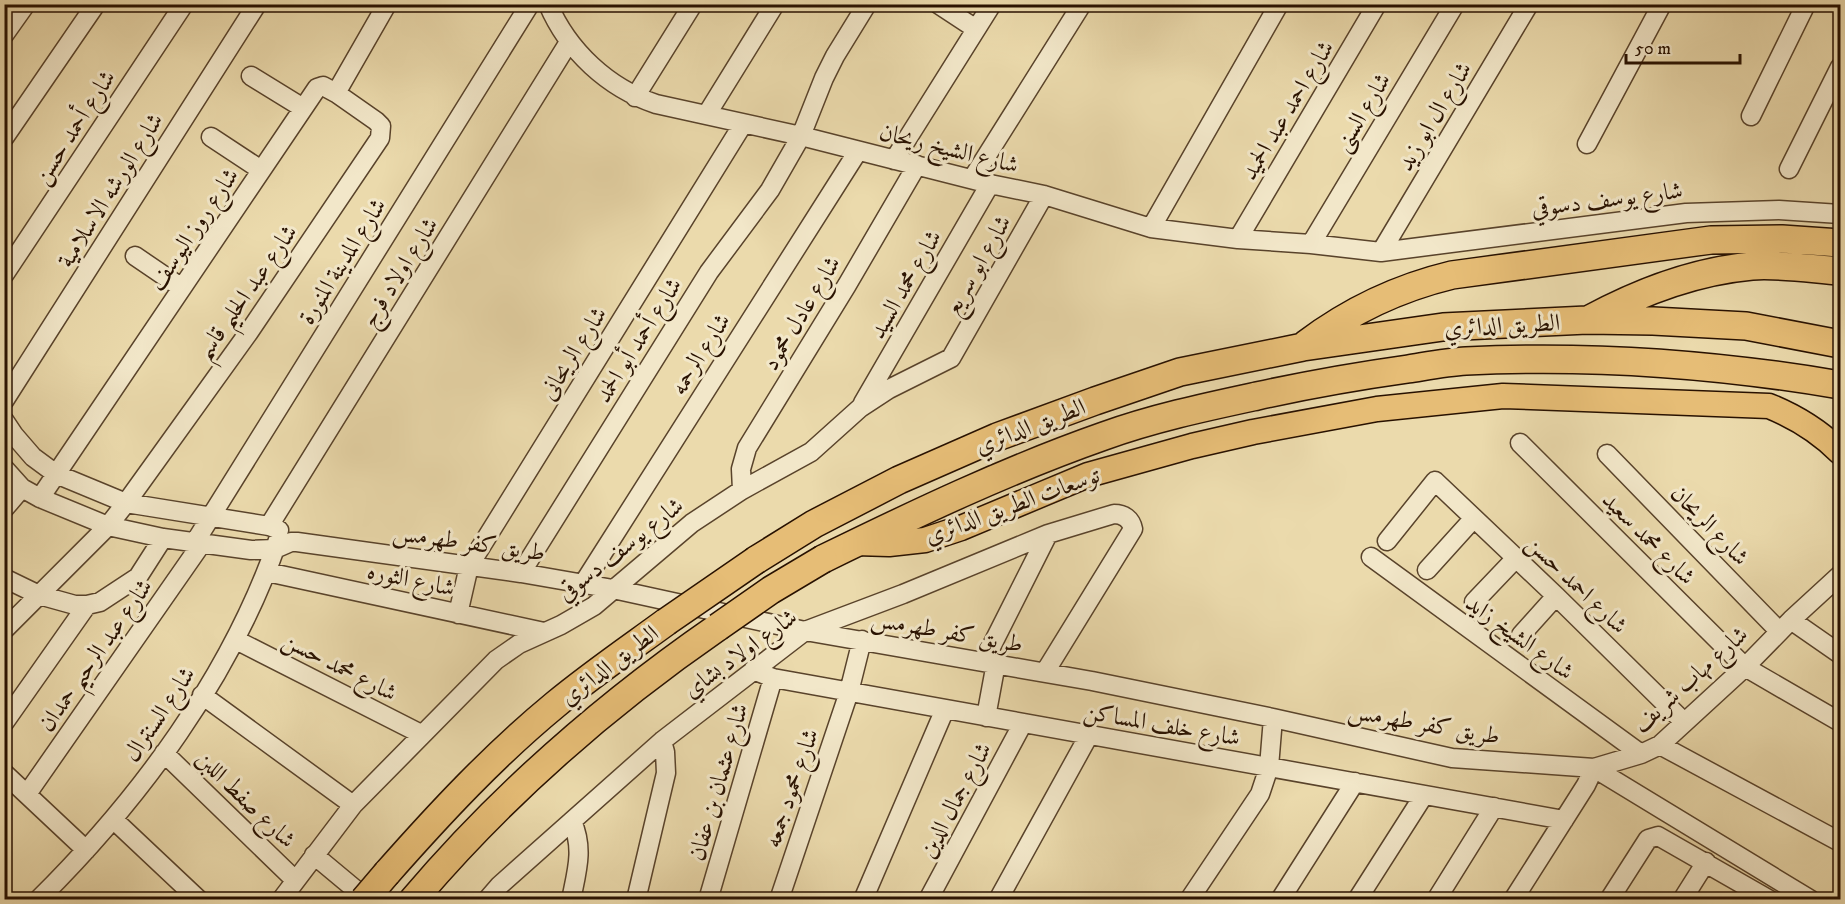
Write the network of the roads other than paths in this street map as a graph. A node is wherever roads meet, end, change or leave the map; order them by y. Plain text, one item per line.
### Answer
1 (26, 4) edge
2 (96, 4) edge
3 (184, 4) edge
4 (256, 4) edge
5 (387, 4) edge
6 (530, 4) edge
7 (693, 4) edge
8 (775, 4) edge
9 (867, 4) edge
10 (938, 4) edge
11 (992, 4) edge
12 (1082, 4) edge
13 (1279, 4) edge
14 (1377, 4) edge
15 (1455, 4) edge
16 (1528, 4) edge
17 (1662, 4) edge
18 (1806, 4) edge
19 (552, 7) edge
20 (976, 29) junction
21 (4, 35) edge
22 (569, 42) junction
23 (1840, 67) edge
24 (251, 76) dead end
25 (336, 93) junction
26 (635, 97) junction
27 (303, 108) junction
28 (707, 114) junction
29 (1751, 116) dead end
30 (743, 124) junction
31 (801, 136) junction
32 (211, 137) dead end
33 (4, 138) edge
34 (1587, 144) dead end
35 (858, 151) junction
36 (894, 160) junction
37 (917, 165) junction
38 (1789, 169) dead end
39 (261, 170) junction
40 (972, 179) junction
41 (990, 184) junction
42 (1044, 195) junction
43 (1840, 214) edge
44 (1151, 228) junction
45 (1238, 239) junction
46 (1840, 243) edge
47 (1311, 244) junction
48 (1381, 252) junction
49 (135, 256) dead end
50 (1840, 270) edge
51 (4, 275) edge
52 (182, 288) junction
53 (1587, 320) junction
54 (1840, 344) edge
55 (1303, 346) junction
56 (951, 358) joint
57 (1840, 385) edge
58 (4, 401) edge
59 (860, 408) junction
60 (4, 420) edge
61 (1520, 443) dead end
62 (1840, 452) edge
63 (1607, 454) dead end
64 (4, 468) edge
65 (56, 474) junction
66 (21, 488) junction
67 (742, 490) junction
68 (40, 498) junction
69 (126, 503) junction
70 (4, 509) edge
71 (211, 517) junction
72 (1474, 518) junction
73 (108, 526) junction
74 (1048, 534) junction
75 (163, 537) junction
76 (279, 537) junction
77 (1387, 541) dead end
78 (199, 543) junction
79 (855, 543) junction
80 (1371, 557) dead end
81 (1516, 558) junction
82 (469, 566) junction
83 (1427, 570) dead end
84 (267, 572) junction
85 (520, 573) junction
86 (1840, 575) edge
87 (4, 579) edge
88 (583, 584) junction
89 (614, 589) junction
90 (39, 595) junction
91 (1556, 596) junction
92 (1474, 602) dead end
93 (87, 605) junction
94 (458, 614) junction
95 (1785, 625) junction
96 (4, 630) edge
97 (805, 631) junction
98 (544, 632) junction
99 (1521, 635) dead end
100 (236, 640) junction
101 (862, 640) junction
102 (1840, 654) edge
103 (990, 662) junction
104 (1745, 667) junction
105 (753, 670) junction
106 (1045, 672) junction
107 (773, 678) junction
108 (849, 692) junction
109 (202, 695) junction
110 (945, 709) junction
111 (986, 717) junction
112 (1273, 718) junction
113 (1684, 722) junction
114 (1840, 722) edge
115 (4, 723) edge
116 (1023, 723) junction
117 (421, 734) junction
118 (1089, 735) junction
119 (662, 741) junction
120 (1660, 745) junction
121 (164, 753) junction
122 (1641, 754) junction
123 (1269, 767) junction
124 (1594, 768) junction
125 (4, 773) edge
126 (1355, 782) junction
127 (27, 794) junction
128 (1424, 795) junction
129 (353, 805) junction
130 (1494, 807) junction
131 (113, 819) junction
132 (572, 820) junction
133 (1564, 820) junction
134 (1840, 842) edge
135 (86, 850) junction
136 (314, 855) junction
137 (1706, 862) junction
138 (295, 880) junction
139 (1759, 897) edge
140 (413, 899) edge
141 (38, 900) edge
142 (199, 900) edge
143 (281, 900) edge
144 (366, 900) edge
145 (487, 900) edge
146 (571, 900) edge
147 (636, 900) edge
148 (708, 900) edge
149 (779, 900) edge
150 (863, 900) edge
151 (928, 900) edge
152 (998, 900) edge
153 (1189, 900) edge
154 (1280, 900) edge
155 (1357, 900) edge
156 (1436, 900) edge
157 (1513, 900) edge
158 (1609, 900) edge
159 (1682, 900) edge
160 (1811, 900) edge

1 - 21 street
2 - 33 street
3 - 51 street, شارع أحمد حسن
4 - 58 street, شارع الورشه الاسلامية
5 - 25 street
6 - 71 street, شارع المدينة المنورة
7 - 26 street
8 - 28 street
9 - 31 street, شارع أحمد أبو الحمد
10 - 20 street
11 - 20 street
12 - 40 street
13 - 44 street
14 - 45 street, شارع احمد عبد الحميد
15 - 47 street, شارع السنى
16 - 48 street, شارع ال ابو زيد
17 - 34 street
18 - 29 street
19 - 22 street, شارع الشيخ ريحان
20 - 36 street
22 - 26 street, شارع الشيخ ريحان
22 - 76 street, شارع اولاد فرج
23 - 38 street
24 - 27 street
25 - 27 street, شارع روز اليوسف
25 - 69 street, شارع عبد الحليم قاسم
26 - 28 street, شارع الشيخ ريحان
27 - 39 street, شارع روز اليوسف
28 - 30 street, شارع الشيخ ريحان
30 - 31 street, شارع الشيخ ريحان
30 - 82 street, شارع الريحانى
31 - 35 street, شارع الشيخ ريحان
31 - 85 street, شارع أحمد أبو الحمد
32 - 39 street
35 - 36 street, شارع الشيخ ريحان
35 - 88 street, شارع الرحمه
36 - 37 street, شارع الشيخ ريحان
37 - 40 street, شارع الشيخ ريحان
37 - 67 street, شارع عادل محمود
39 - 52 street, شارع روز اليوسف
40 - 41 street, شارع الشيخ ريحان
41 - 42 street, شارع الشيخ ريحان
41 - 59 street, شارع محمد السيد
42 - 44 street, شارع الشيخ ريحان
42 - 56 street, شارع ابو سريع
43 - 48 street, شارع يوسف دسوقي
44 - 45 street, شارع الشيخ ريحان
45 - 47 street, شارع الشيخ ريحان
46 - 55 highway
47 - 48 street, شارع الشيخ ريحان
49 - 52 street
50 - 53 highway
52 - 65 street, شارع روز اليوسف
53 - 54 highway, الطريق الدائري
53 - 55 highway, الطريق الدائري
55 - 144 highway, الطريق الدائري, bridge
56 - 59 street, شارع يوسف دسوقي
57 - 79 highway, الطريق الدائري
59 - 67 street, شارع يوسف دسوقي
60 - 65 street, طريق كفر طهرمس
61 - 104 street, شارع محمد سعيد
62 - 79 main road, توسعات الطريق الدائري
63 - 95 street, شارع الريحان
64 - 66 street, طريق كفر طهرمس
65 - 68 street, شارع روز اليوسف
65 - 69 street, طريق كفر طهرمس
66 - 68 street, طريق كفر طهرمس
66 - 70 street
67 - 89 street, شارع يوسف دسوقي
68 - 73 street, طريق كفر طهرمس
69 - 71 street, طريق كفر طهرمس
69 - 73 street, شارع عبد الحليم قاسم
71 - 76 street, طريق كفر طهرمس
71 - 78 street, شارع المدينة المنورة
72 - 77 street, شارع احمد حسن
72 - 81 street, شارع احمد حسن
72 - 83 street
73 - 75 street, طريق كفر طهرمس
73 - 90 street, شارع عبد الحليم قاسم
74 - 97 street, شارع اولاد بشاي
74 - 103 street
74 - 106 street, شارع اولاد بشاي
75 - 78 street, طريق كفر طهرمس
75 - 93 street
76 - 78 street, طريق كفر طهرمس
76 - 82 street, طريق كفر طهرمس
76 - 84 street, شارع السنترال
78 - 127 street, شارع عبد الرحيم حمدان
79 - 140 highway, الطريق الدائري, bridge
80 - 122 street, شارع الشيخ زايد
81 - 91 street, شارع احمد حسن
81 - 92 street
82 - 85 street, طريق كفر طهرمس
82 - 94 street, شارع الريحانى
84 - 94 street, شارع الثوره
84 - 100 street, شارع السنترال
85 - 88 street, طريق كفر طهرمس
86 - 95 street, شارع مهاب شريف
87 - 90 street
88 - 89 street, طريق كفر طهرمس
89 - 97 street, طريق كفر طهرمس
89 - 98 street, شارع يوسف دسوقي
90 - 93 street
90 - 96 street, شارع عبد الحليم قاسم
91 - 99 street
91 - 113 street, شارع احمد حسن
93 - 115 street
94 - 98 street, شارع الثوره
95 - 102 street, شارع الريحان
95 - 104 street, شارع مهاب شريف
97 - 101 street, طريق كفر طهرمس
97 - 105 street, شارع اولاد بشاي
98 - 117 street, شارع يوسف دسوقي
100 - 109 street, شارع السنترال
100 - 117 street, شارع محمد حسن
101 - 103 street, طريق كفر طهرمس
101 - 108 street, شارع محمود جمعه
103 - 106 street, طريق كفر طهرمس
103 - 111 street
104 - 113 street, شارع مهاب شريف
104 - 114 street, شارع محمد سعيد
105 - 107 street, شارع خلف المساكن
105 - 119 street, شارع اولاد بشاي
106 - 112 street, طريق كفر طهرمس
107 - 108 street, شارع خلف المساكن
107 - 148 street, شارع عثمان بن عفان
108 - 110 street, شارع خلف المساكن
108 - 149 street, شارع محمود جمعه
109 - 121 street, شارع السنترال
109 - 129 street
110 - 111 street, شارع خلف المساكن
110 - 150 street
111 - 116 street, شارع خلف المساكن
112 - 123 street
112 - 124 street, طريق كفر طهرمس
113 - 120 street, شارع مهاب شريف
116 - 118 street, شارع خلف المساكن
116 - 151 street, شارع جمال الدين
117 - 129 street, شارع يوسف دسوقي
118 - 123 street, شارع خلف المساكن
118 - 152 street
119 - 132 street, شارع اولاد بشاي
119 - 147 street
120 - 122 street, شارع مهاب شريف
120 - 134 street
121 - 131 street, شارع السنترال
121 - 138 street, شارع صفط اللبن
122 - 124 street, شارع مهاب شريف
123 - 126 street, شارع خلف المساكن
123 - 153 street
124 - 133 street
124 - 160 street
125 - 127 street
126 - 128 street, شارع خلف المساكن
126 - 154 street
127 - 135 street
128 - 130 street, شارع خلف المساكن
128 - 155 street
129 - 136 street, شارع يوسف دسوقي
130 - 133 street, شارع خلف المساكن
130 - 156 street
131 - 135 street, شارع السنترال
131 - 142 street
132 - 145 street, شارع اولاد بشاي
132 - 146 street
133 - 157 street
135 - 141 street, شارع السنترال
136 - 138 street, شارع يوسف دسوقي
136 - 144 street
137 - 139 street
137 - 158 street
137 - 159 street
138 - 143 street, شارع يوسف دسوقي

